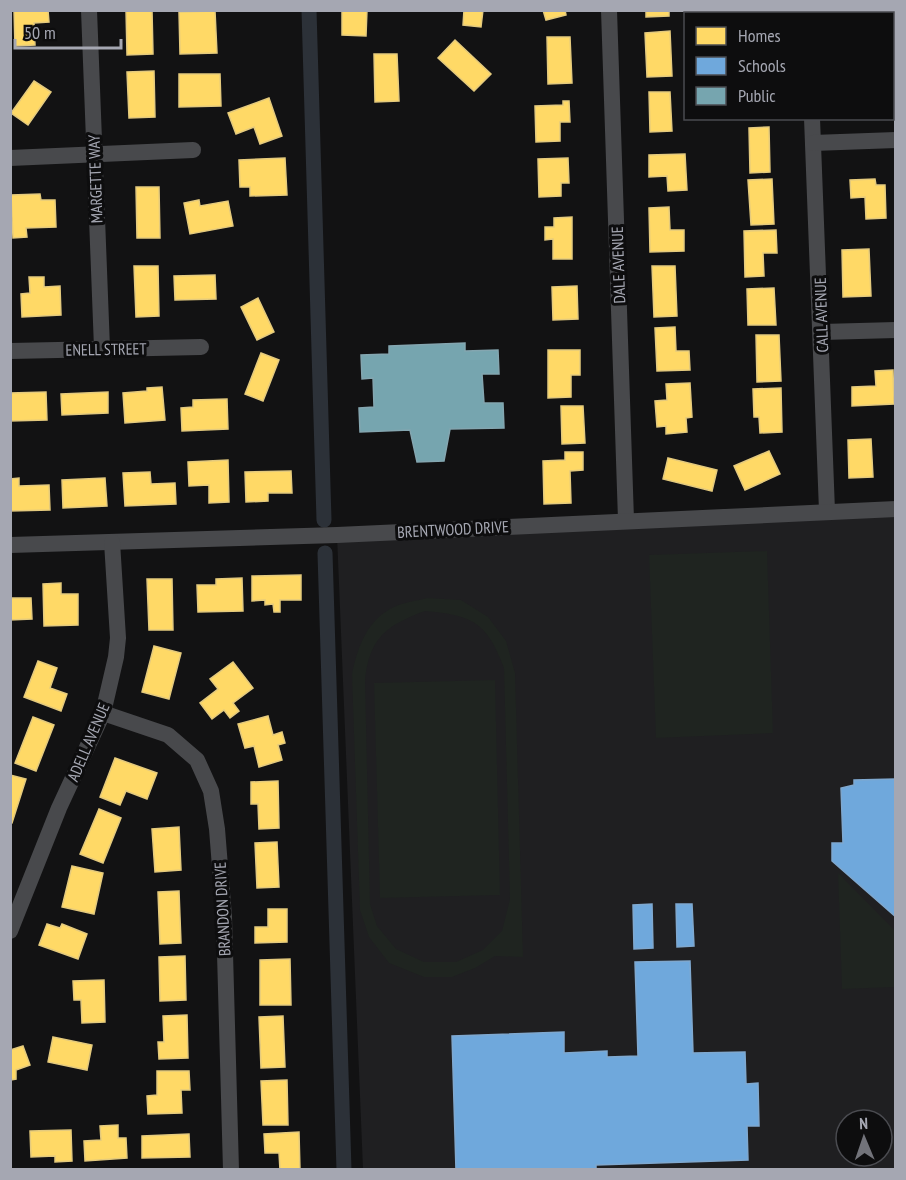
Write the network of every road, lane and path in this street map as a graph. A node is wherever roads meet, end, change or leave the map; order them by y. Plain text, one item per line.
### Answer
1 (89, 10) edge
2 (609, 10) edge
3 (812, 120) edge
4 (896, 140) edge
5 (813, 143) junction
6 (193, 150) dead end
7 (94, 155) junction
8 (10, 158) edge
9 (896, 330) edge
10 (822, 332) junction
11 (201, 347) dead end
12 (102, 348) junction
13 (10, 351) edge
14 (896, 509) edge
15 (827, 512) junction
16 (626, 520) junction
17 (112, 542) junction
18 (10, 545) edge
19 (103, 713) junction
20 (10, 932) edge
21 (231, 1170) edge

1 - 7 street, MARGETTE WAY
2 - 16 street, DALE AVENUE
3 - 5 street, CALL AVENUE
4 - 5 street
5 - 10 street, CALL AVENUE
6 - 7 street
7 - 8 street
7 - 12 street, MARGETTE WAY
9 - 10 street
10 - 15 street, CALL AVENUE
11 - 12 street, ENELL STREET
12 - 13 street, ENELL STREET
14 - 15 street, BRENTWOOD DRIVE
15 - 16 street, BRENTWOOD DRIVE
16 - 17 street, BRENTWOOD DRIVE
17 - 18 street, BRENTWOOD DRIVE
17 - 19 street, ADELL AVENUE
19 - 20 street, ADELL AVENUE
19 - 21 street, BRANDON DRIVE

